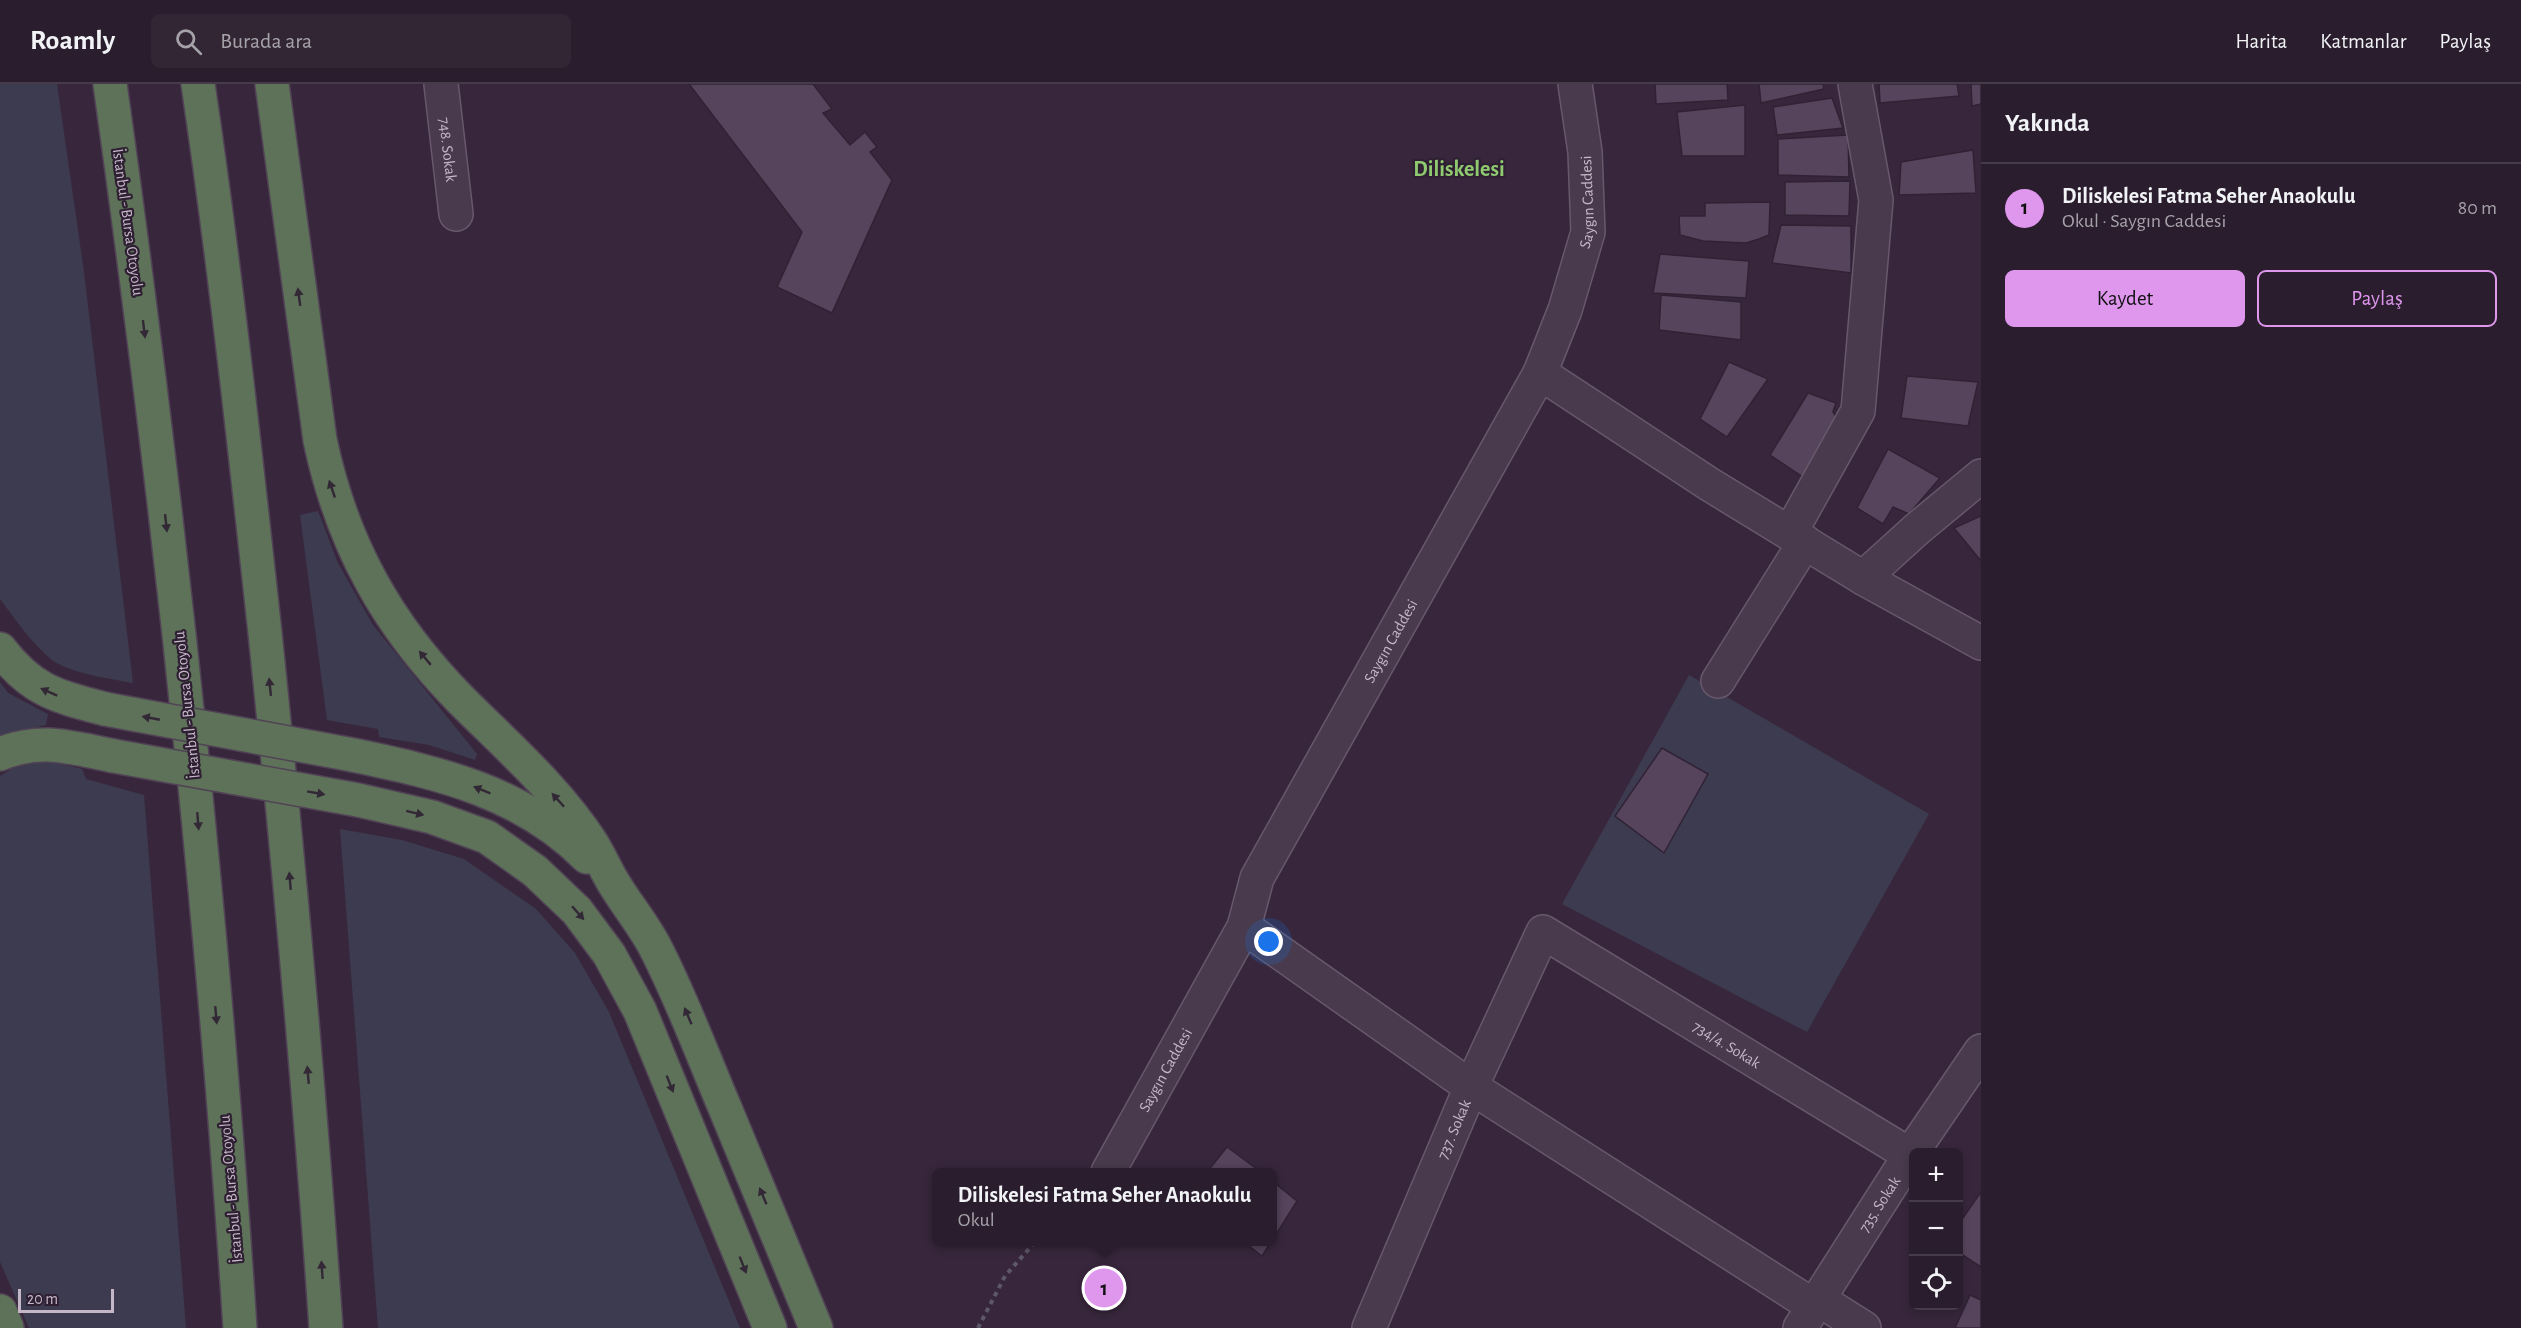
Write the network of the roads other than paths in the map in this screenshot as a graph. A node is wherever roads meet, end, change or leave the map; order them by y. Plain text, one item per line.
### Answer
1 (110, 84) edge
2 (198, 84) edge
3 (272, 84) edge
4 (441, 84) edge
5 (1575, 84) edge
6 (1855, 84) edge
7 (456, 214) dead end
8 (1540, 373) junction
9 (1981, 476) edge
10 (1798, 537) junction
11 (1863, 578) junction
12 (1981, 643) edge
13 (0, 649) edge
14 (1718, 681) dead end
15 (0, 754) edge
16 (614, 884) junction
17 (1244, 927) junction
18 (1543, 932) joint
19 (1981, 1051) edge
20 (1471, 1087) junction
21 (1915, 1148) edge
22 (1909, 1154) edge
23 (1909, 1157) edge
24 (1111, 1168) edge
25 (0, 1311) edge
26 (1811, 1311) edge
27 (7, 1328) edge
28 (240, 1328) edge
29 (326, 1328) edge
30 (770, 1328) edge
31 (816, 1328) edge
32 (1370, 1328) edge
33 (1864, 1328) edge

1 -> 28 highway, İstanbul - Bursa Otoyolu
29 -> 2 highway
16 -> 3 highway
4 - 7 street, 748. Sokak
5 - 8 street, Saygın Caddesi
6 - 10 street
8 - 10 street
8 - 17 street, Saygın Caddesi
9 - 11 street
10 - 11 street
10 - 14 street
11 - 12 street
16 -> 13 highway, bridge
15 -> 30 highway, bridge
31 -> 16 highway
17 - 20 street
17 - 24 street, Saygın Caddesi
18 - 20 street, 737. Sokak
18 - 22 street, 734/4. Sokak
19 - 21 street, 735. Sokak
20 - 26 street
20 - 32 street, 737. Sokak
23 - 26 street, 735. Sokak
25 - 27 highway
26 - 33 street

